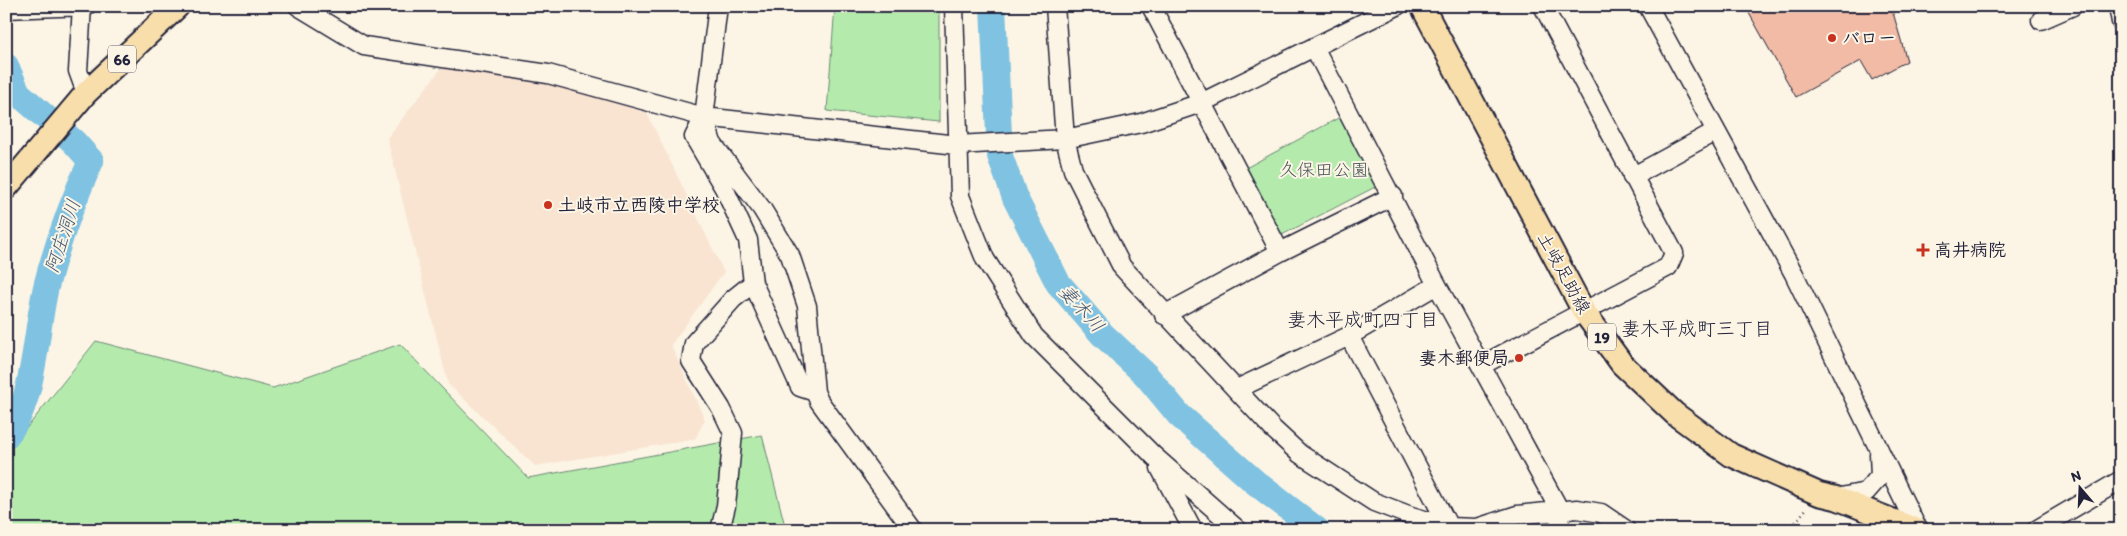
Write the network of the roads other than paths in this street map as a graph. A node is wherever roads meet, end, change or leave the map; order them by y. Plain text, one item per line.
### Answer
1 (178, 6) edge
2 (298, 6) edge
3 (718, 6) edge
4 (954, 6) edge
5 (1055, 6) edge
6 (1397, 6) edge
7 (1422, 6) edge
8 (1543, 6) edge
9 (1648, 6) edge
10 (2073, 6) edge
11 (2118, 6) edge
12 (83, 7) edge
13 (1153, 7) edge
14 (6, 9) edge
15 (2041, 20) dead end
16 (2121, 22) edge
17 (1314, 47) junction
18 (86, 93) junction
19 (1201, 102) junction
20 (704, 117) junction
21 (1716, 132) junction
22 (1065, 139) junction
23 (957, 145) junction
24 (1632, 177) junction
25 (9, 180) edge
26 (1393, 196) junction
27 (1280, 252) junction
28 (753, 283) junction
29 (1437, 285) junction
30 (1584, 312) junction
31 (1164, 315) junction
32 (1349, 336) junction
33 (1482, 365) junction
34 (1237, 389) junction
35 (815, 392) junction
36 (1877, 446) junction
37 (1154, 456) junction
38 (2121, 480) edge
39 (1827, 496) junction
40 (1559, 510) junction
41 (1449, 527) junction
42 (720, 530) edge
43 (913, 530) edge
44 (1193, 530) edge
45 (1238, 530) edge
46 (1560, 530) edge
47 (1626, 530) edge
48 (1918, 530) edge
49 (2036, 530) edge

1 - 18 main road, 66
2 - 20 street
3 - 20 street
4 - 23 street
5 - 22 street
6 - 17 street
7 - 30 main road, 土岐足助線 / 19
8 - 24 street
9 - 21 street
10 - 15 street
11 - 16 street
12 - 14 street
12 - 18 street
13 - 19 street
17 - 19 street
17 - 26 street
18 - 25 main road, 66
19 - 22 street
19 - 27 street
20 - 23 street
20 - 28 street
20 - 35 street
21 - 24 street
21 - 36 street
22 - 23 street
22 - 31 street
23 - 37 street
24 - 30 street
26 - 27 street
26 - 29 street
27 - 31 street
28 - 35 street
28 - 42 street
29 - 32 street
29 - 33 street
30 - 33 street
30 - 39 main road, 土岐足助線 / 19
31 - 34 street
32 - 34 street
32 - 41 street
33 - 40 street
34 - 41 street
35 - 43 street
36 - 39 street
36 - 48 street
37 - 44 street
37 - 45 street
38 - 49 street
39 - 48 main road, 土岐足助線 / 19
40 - 41 street
40 - 46 street
40 - 47 street

